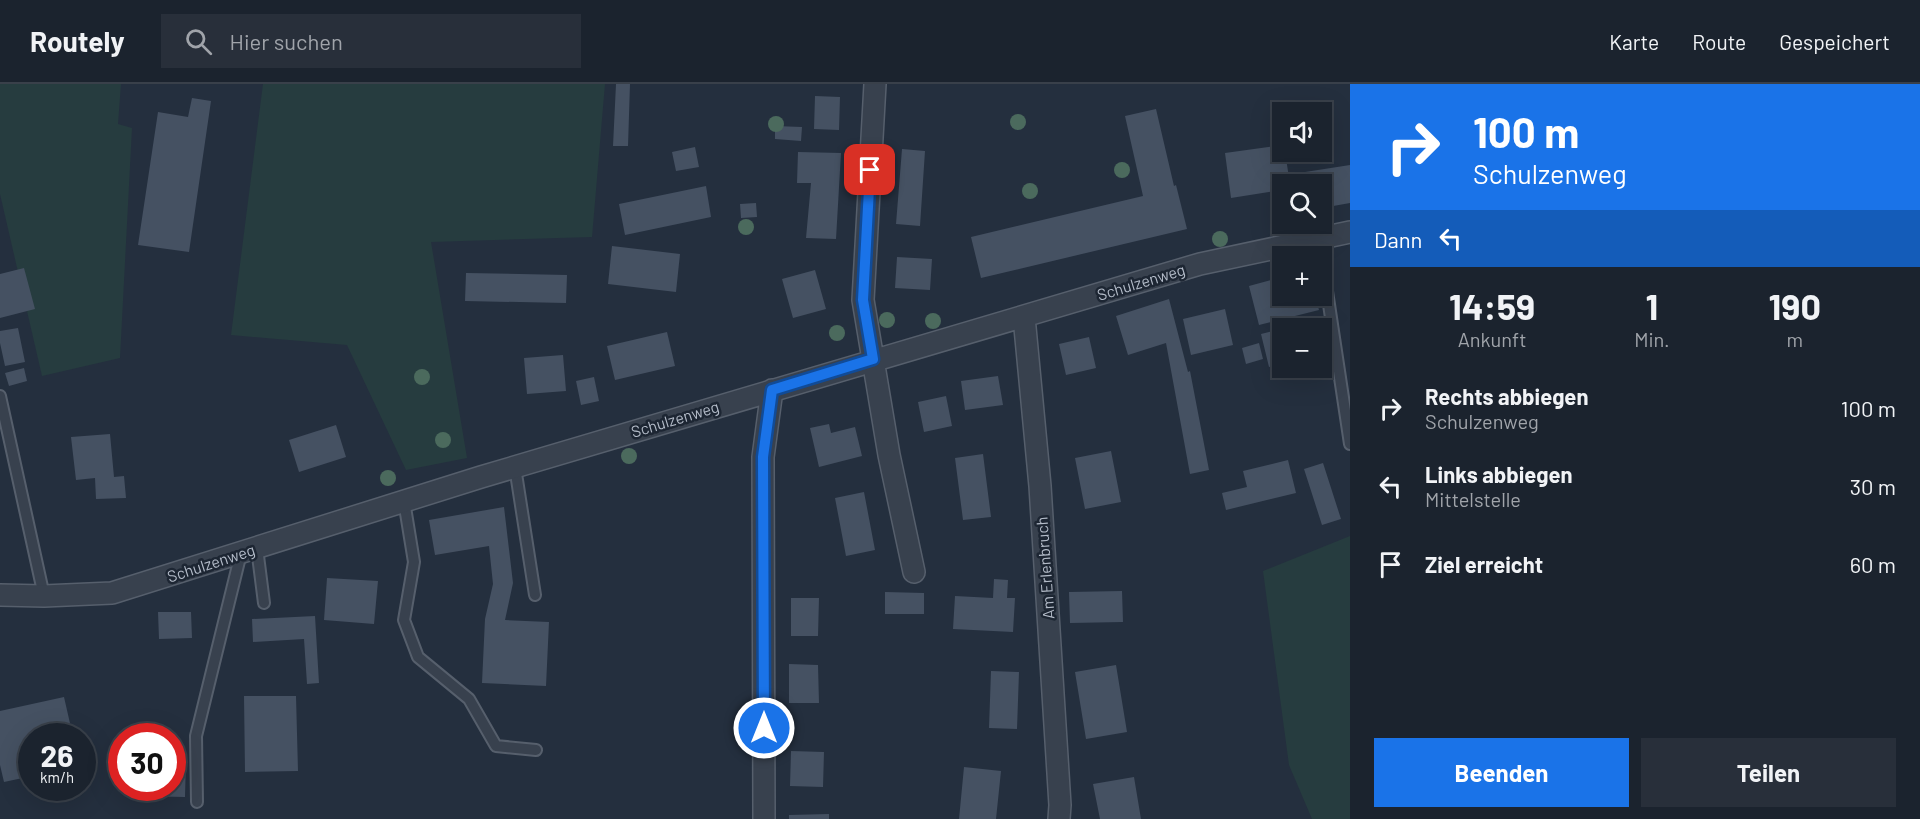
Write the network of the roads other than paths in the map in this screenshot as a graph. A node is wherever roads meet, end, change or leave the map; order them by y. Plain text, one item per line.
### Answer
1 (875, 84) edge
2 (1350, 232) edge
3 (1319, 238) junction
4 (1024, 317) junction
5 (873, 359) junction
6 (772, 390) junction
7 (0, 396) edge
8 (1350, 444) edge
9 (515, 467) junction
10 (404, 501) junction
11 (249, 551) junction
12 (914, 572) dead end
13 (535, 594) dead end
14 (0, 596) edge
15 (44, 596) junction
16 (264, 603) dead end
17 (536, 750) dead end
18 (197, 802) dead end
19 (764, 819) edge
20 (1059, 819) edge

1 - 5 street
2 - 3 street, Schulzenweg
3 - 4 street, Schulzenweg
3 - 8 lane
4 - 5 street, Schulzenweg
4 - 20 street, Am Erlenbruch
5 - 6 street, Schulzenweg
5 - 12 street
6 - 9 street, Schulzenweg
6 - 19 street
7 - 15 lane
9 - 10 street, Schulzenweg
9 - 13 lane
10 - 11 street, Schulzenweg
10 - 17 lane
11 - 15 street, Schulzenweg
11 - 16 lane
11 - 18 lane
14 - 15 street, Schulzenweg

